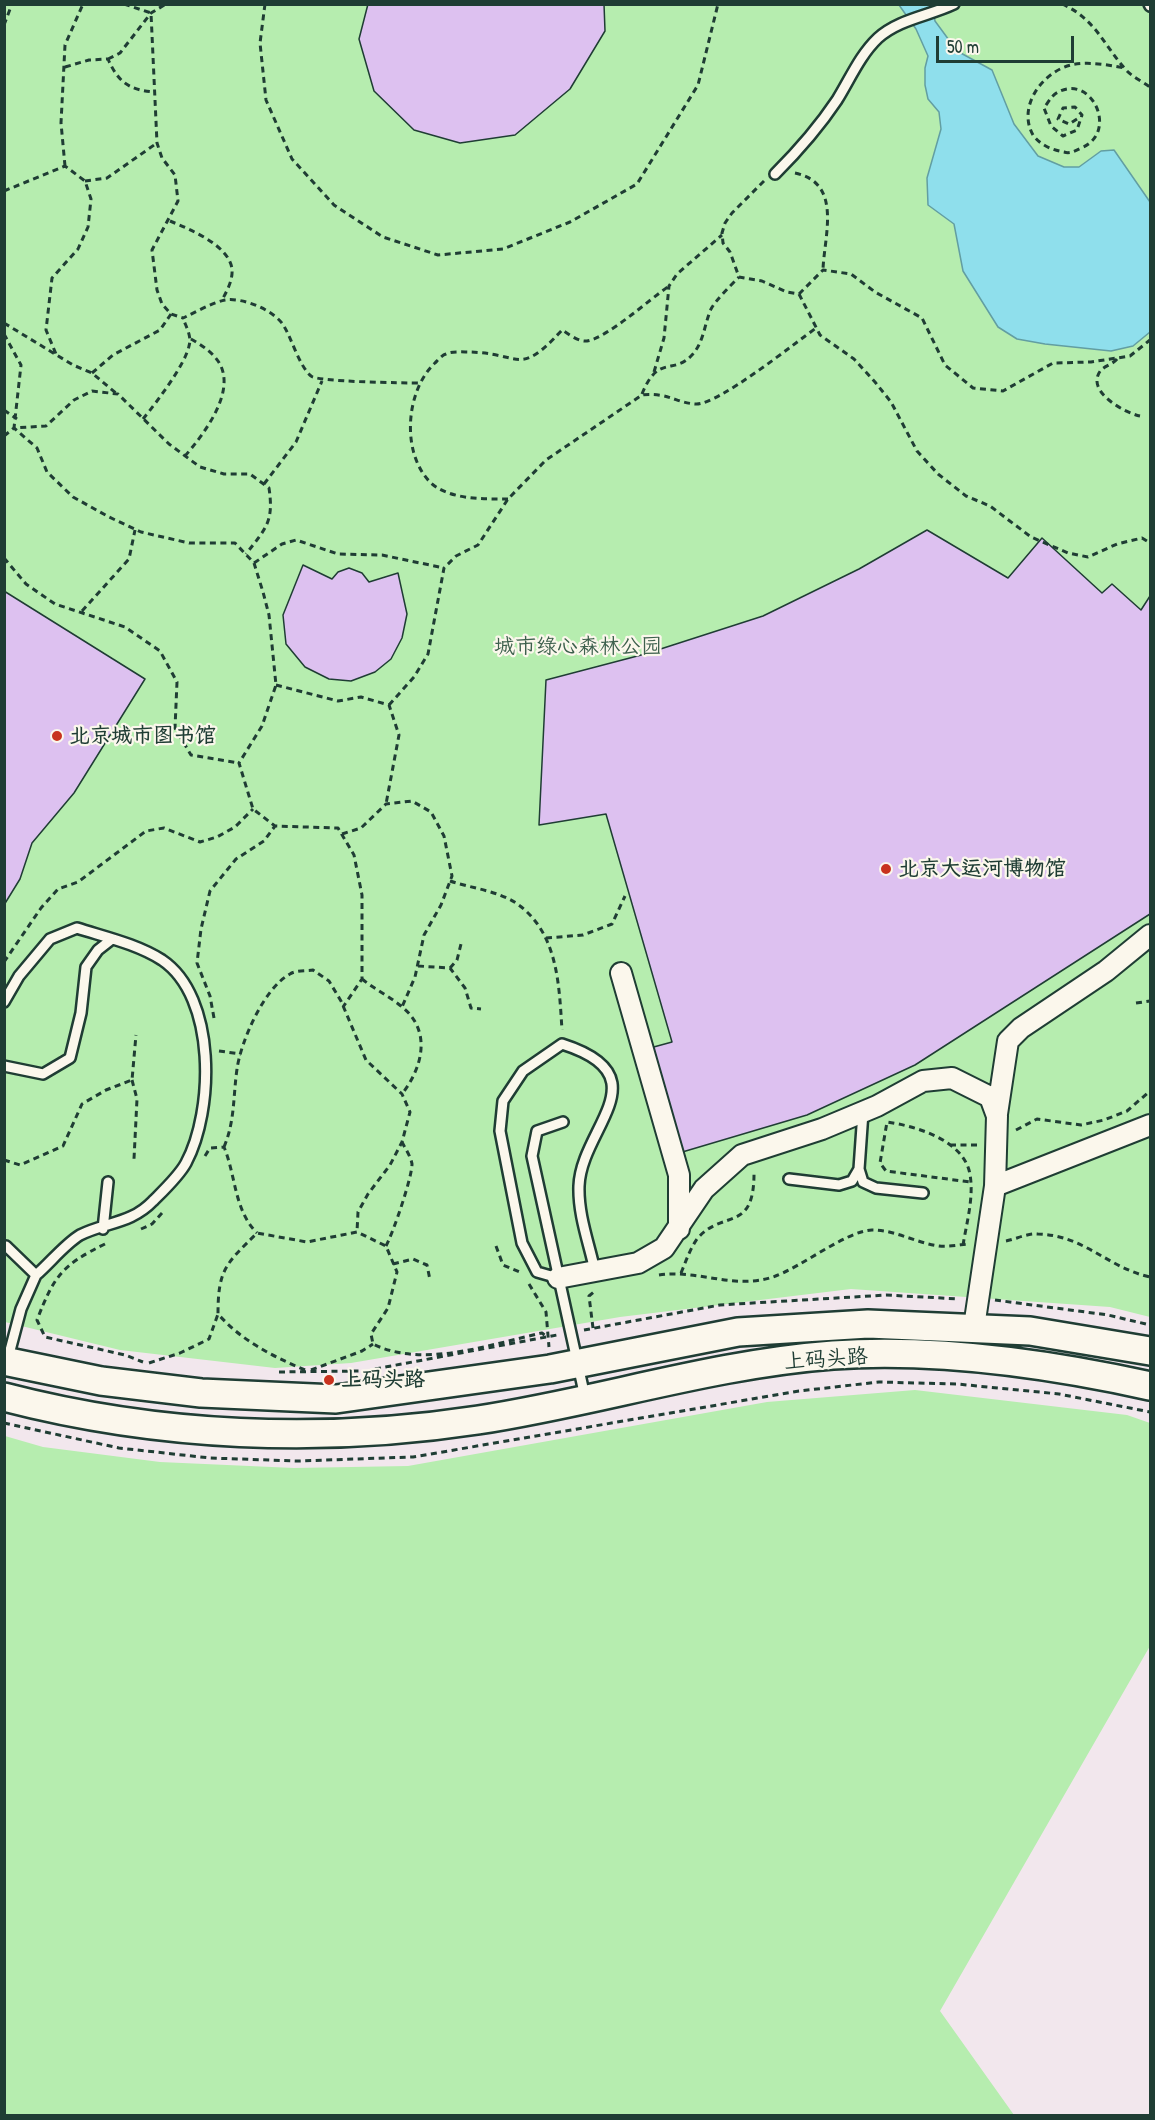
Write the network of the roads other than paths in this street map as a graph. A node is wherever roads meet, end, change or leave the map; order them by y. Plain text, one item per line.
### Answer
1 (954, 4) edge
2 (775, 174) road end
3 (1150, 935) edge
4 (112, 939) junction
5 (621, 973) dead end
6 (4, 1002) edge
7 (4, 1066) edge
8 (863, 1112) junction
9 (997, 1116) junction
10 (563, 1122) dead end
11 (1150, 1125) edge
12 (859, 1168) junction
13 (789, 1179) dead end
14 (108, 1182) dead end
15 (995, 1186) junction
16 (923, 1193) dead end
17 (103, 1229) junction
18 (679, 1229) junction
19 (6, 1246) dead end
20 (36, 1275) junction
21 (558, 1278) junction
22 (596, 1280) junction
23 (974, 1327) junction
24 (1150, 1351) edge
25 (5, 1364) edge
26 (576, 1364) junction
27 (1150, 1386) edge
28 (4, 1397) edge
29 (585, 1399) junction

1 - 2 lane
3 - 9 street
4 - 6 lane
4 - 7 lane
4 - 17 lane
5 - 18 street
8 - 9 street
8 - 12 lane
8 - 18 street
9 - 15 street
10 - 21 lane
11 - 15 street
12 - 13 lane
12 - 16 lane
14 - 17 lane
15 - 23 street
17 - 20 lane
18 - 22 street
19 - 20 lane
20 - 25 lane
21 - 22 street
21 - 22 lane
21 - 26 lane
23 - 24 main road, 上码头路
23 - 26 main road, 上码头路
25 - 26 main road, 上码头路
26 - 29 lane
27 - 29 main road, 上码头路
28 - 29 main road, 上码头路

